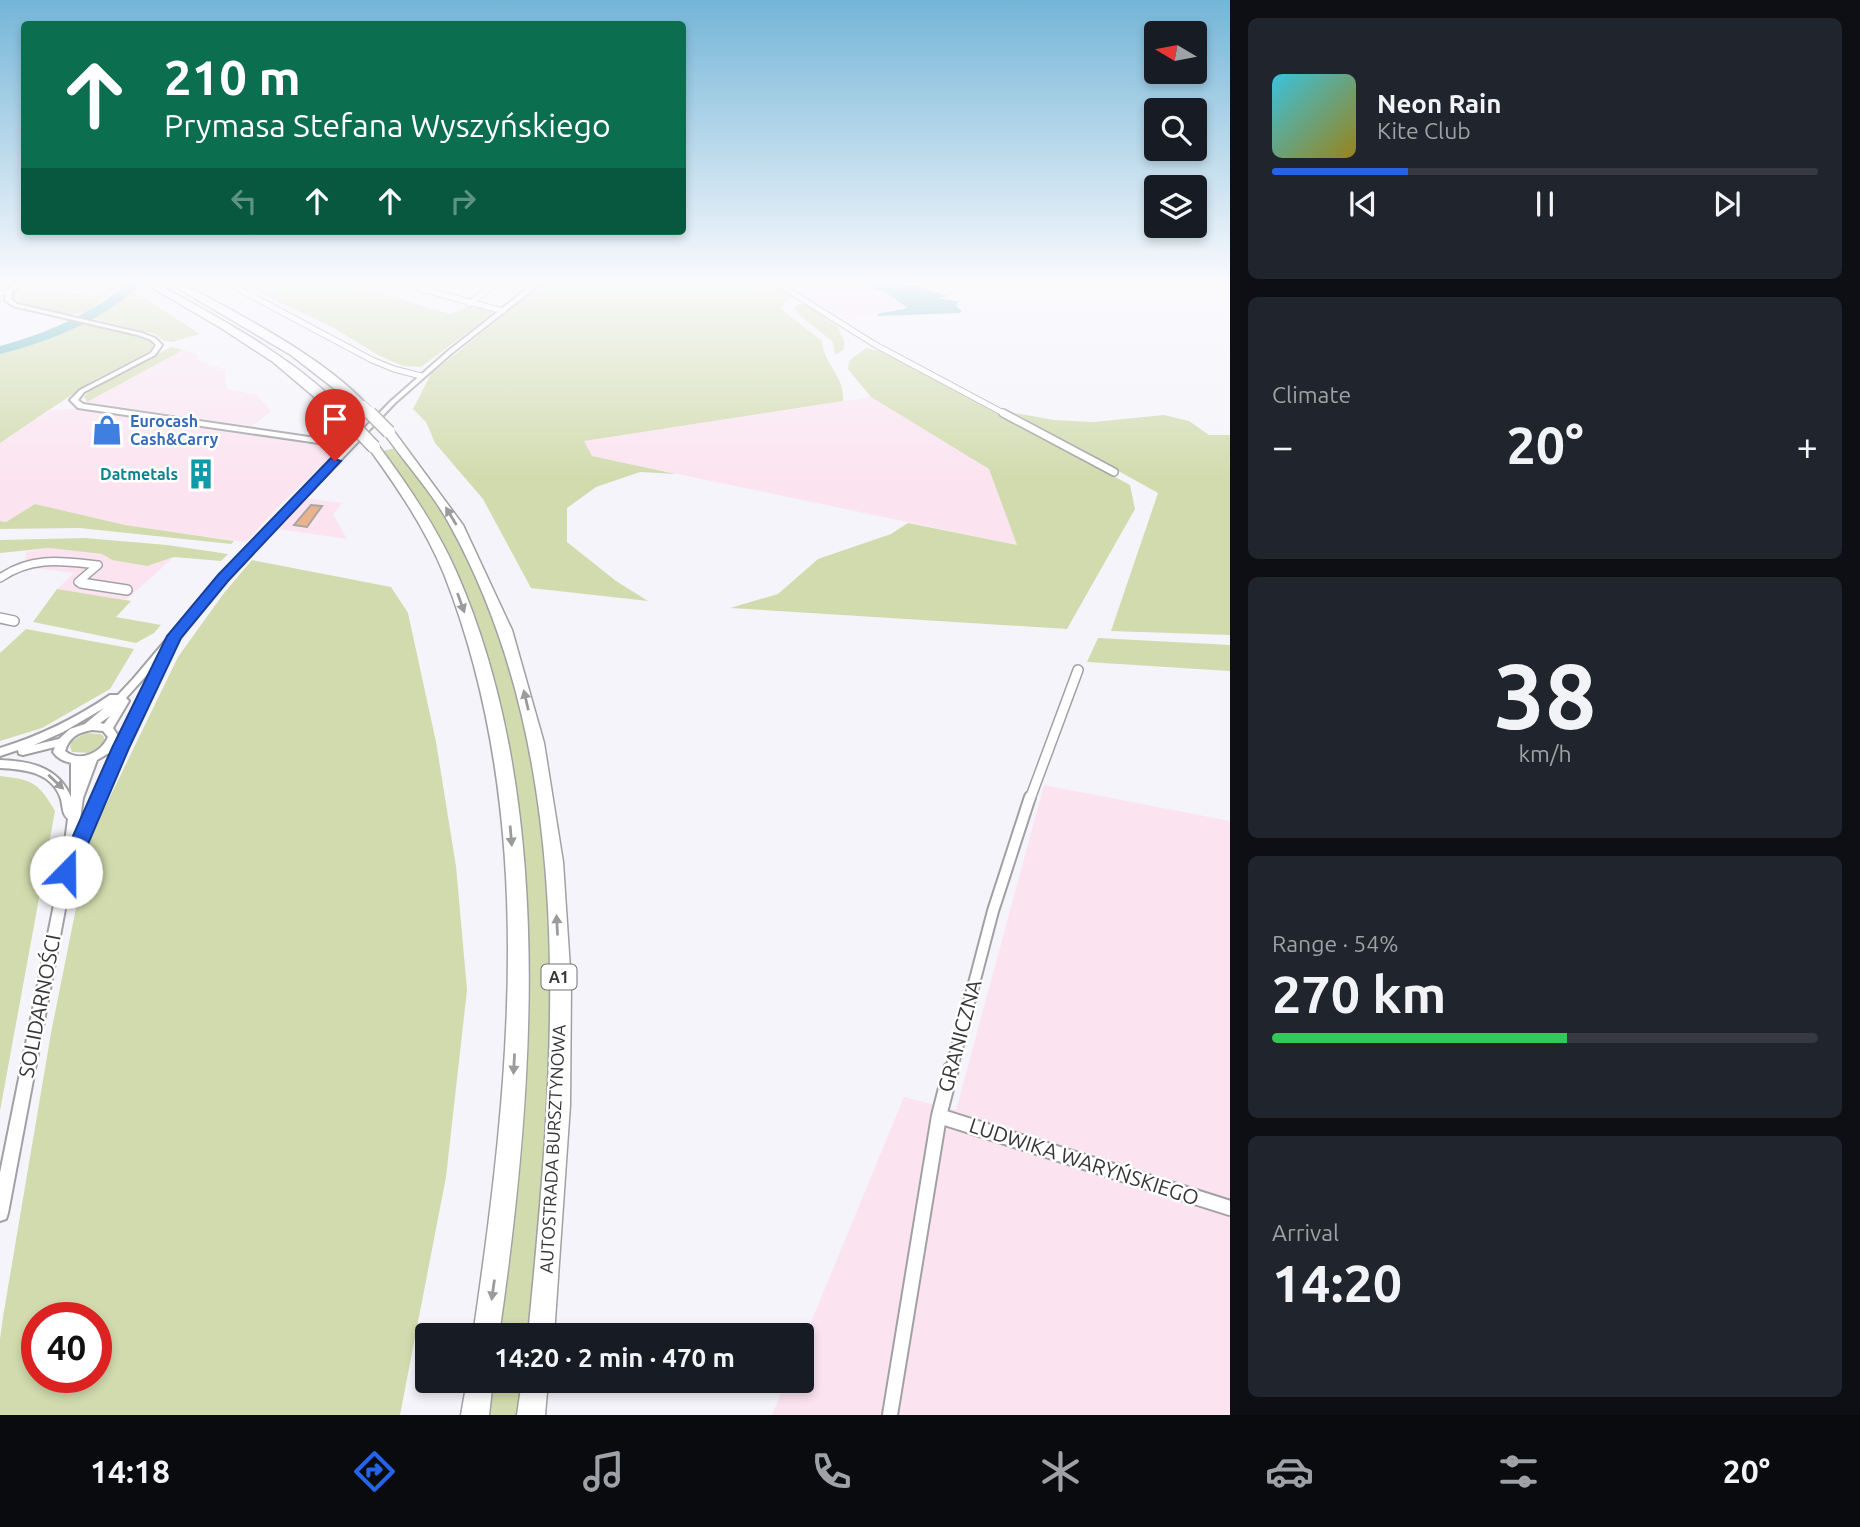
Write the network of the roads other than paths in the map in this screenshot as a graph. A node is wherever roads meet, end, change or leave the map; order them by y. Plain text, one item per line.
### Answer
1 (158, 346) edge
2 (256, 346) edge
3 (283, 346) edge
4 (347, 346) edge
5 (459, 346) edge
6 (878, 346) edge
7 (421, 376) junction
8 (351, 445) junction
9 (1114, 472) dead end
10 (0, 578) edge
11 (127, 590) dead end
12 (0, 618) edge
13 (14, 621) dead end
14 (174, 636) junction
15 (1078, 670) dead end
16 (137, 681) junction
17 (89, 726) junction
18 (107, 728) junction
19 (60, 747) junction
20 (0, 758) edge
21 (92, 758) junction
22 (77, 760) junction
23 (77, 799) junction
24 (71, 839) junction
25 (68, 864) junction
26 (939, 1116) junction
27 (1230, 1208) edge
28 (0, 1213) edge
29 (488, 1323) edge
30 (542, 1323) edge
31 (478, 1393) edge
32 (534, 1393) edge
33 (475, 1415) edge
34 (531, 1415) edge
35 (890, 1415) edge

1 - 8 street
2 -> 29 highway, A1, bridge
30 -> 3 highway, AUTOSTRADA BURSZTYNOWA / A1, bridge
4 - 7 street
5 - 7 street
6 - 9 street
7 - 8 street
8 - 14 street
10 - 11 street
12 - 13 street
14 - 16 street
14 - 25 street
15 - 26 street, GRANICZNA
16 - 17 street
16 - 18 street
16 - 20 street
17 - 18 street
17 - 19 street
18 - 21 street, SOLIDARNOŚCI
19 - 20 street
19 - 22 street
20 -> 24 street
21 - 22 street
21 - 23 street, SOLIDARNOŚCI
22 - 23 street, SOLIDARNOŚCI
23 - 24 street, SOLIDARNOŚCI
24 - 25 street, SOLIDARNOŚCI
25 - 28 street, SOLIDARNOŚCI
26 - 27 street, LUDWIKA WARYŃSKIEGO
26 - 35 street, GRANICZNA
31 - 33 highway
32 - 34 highway

